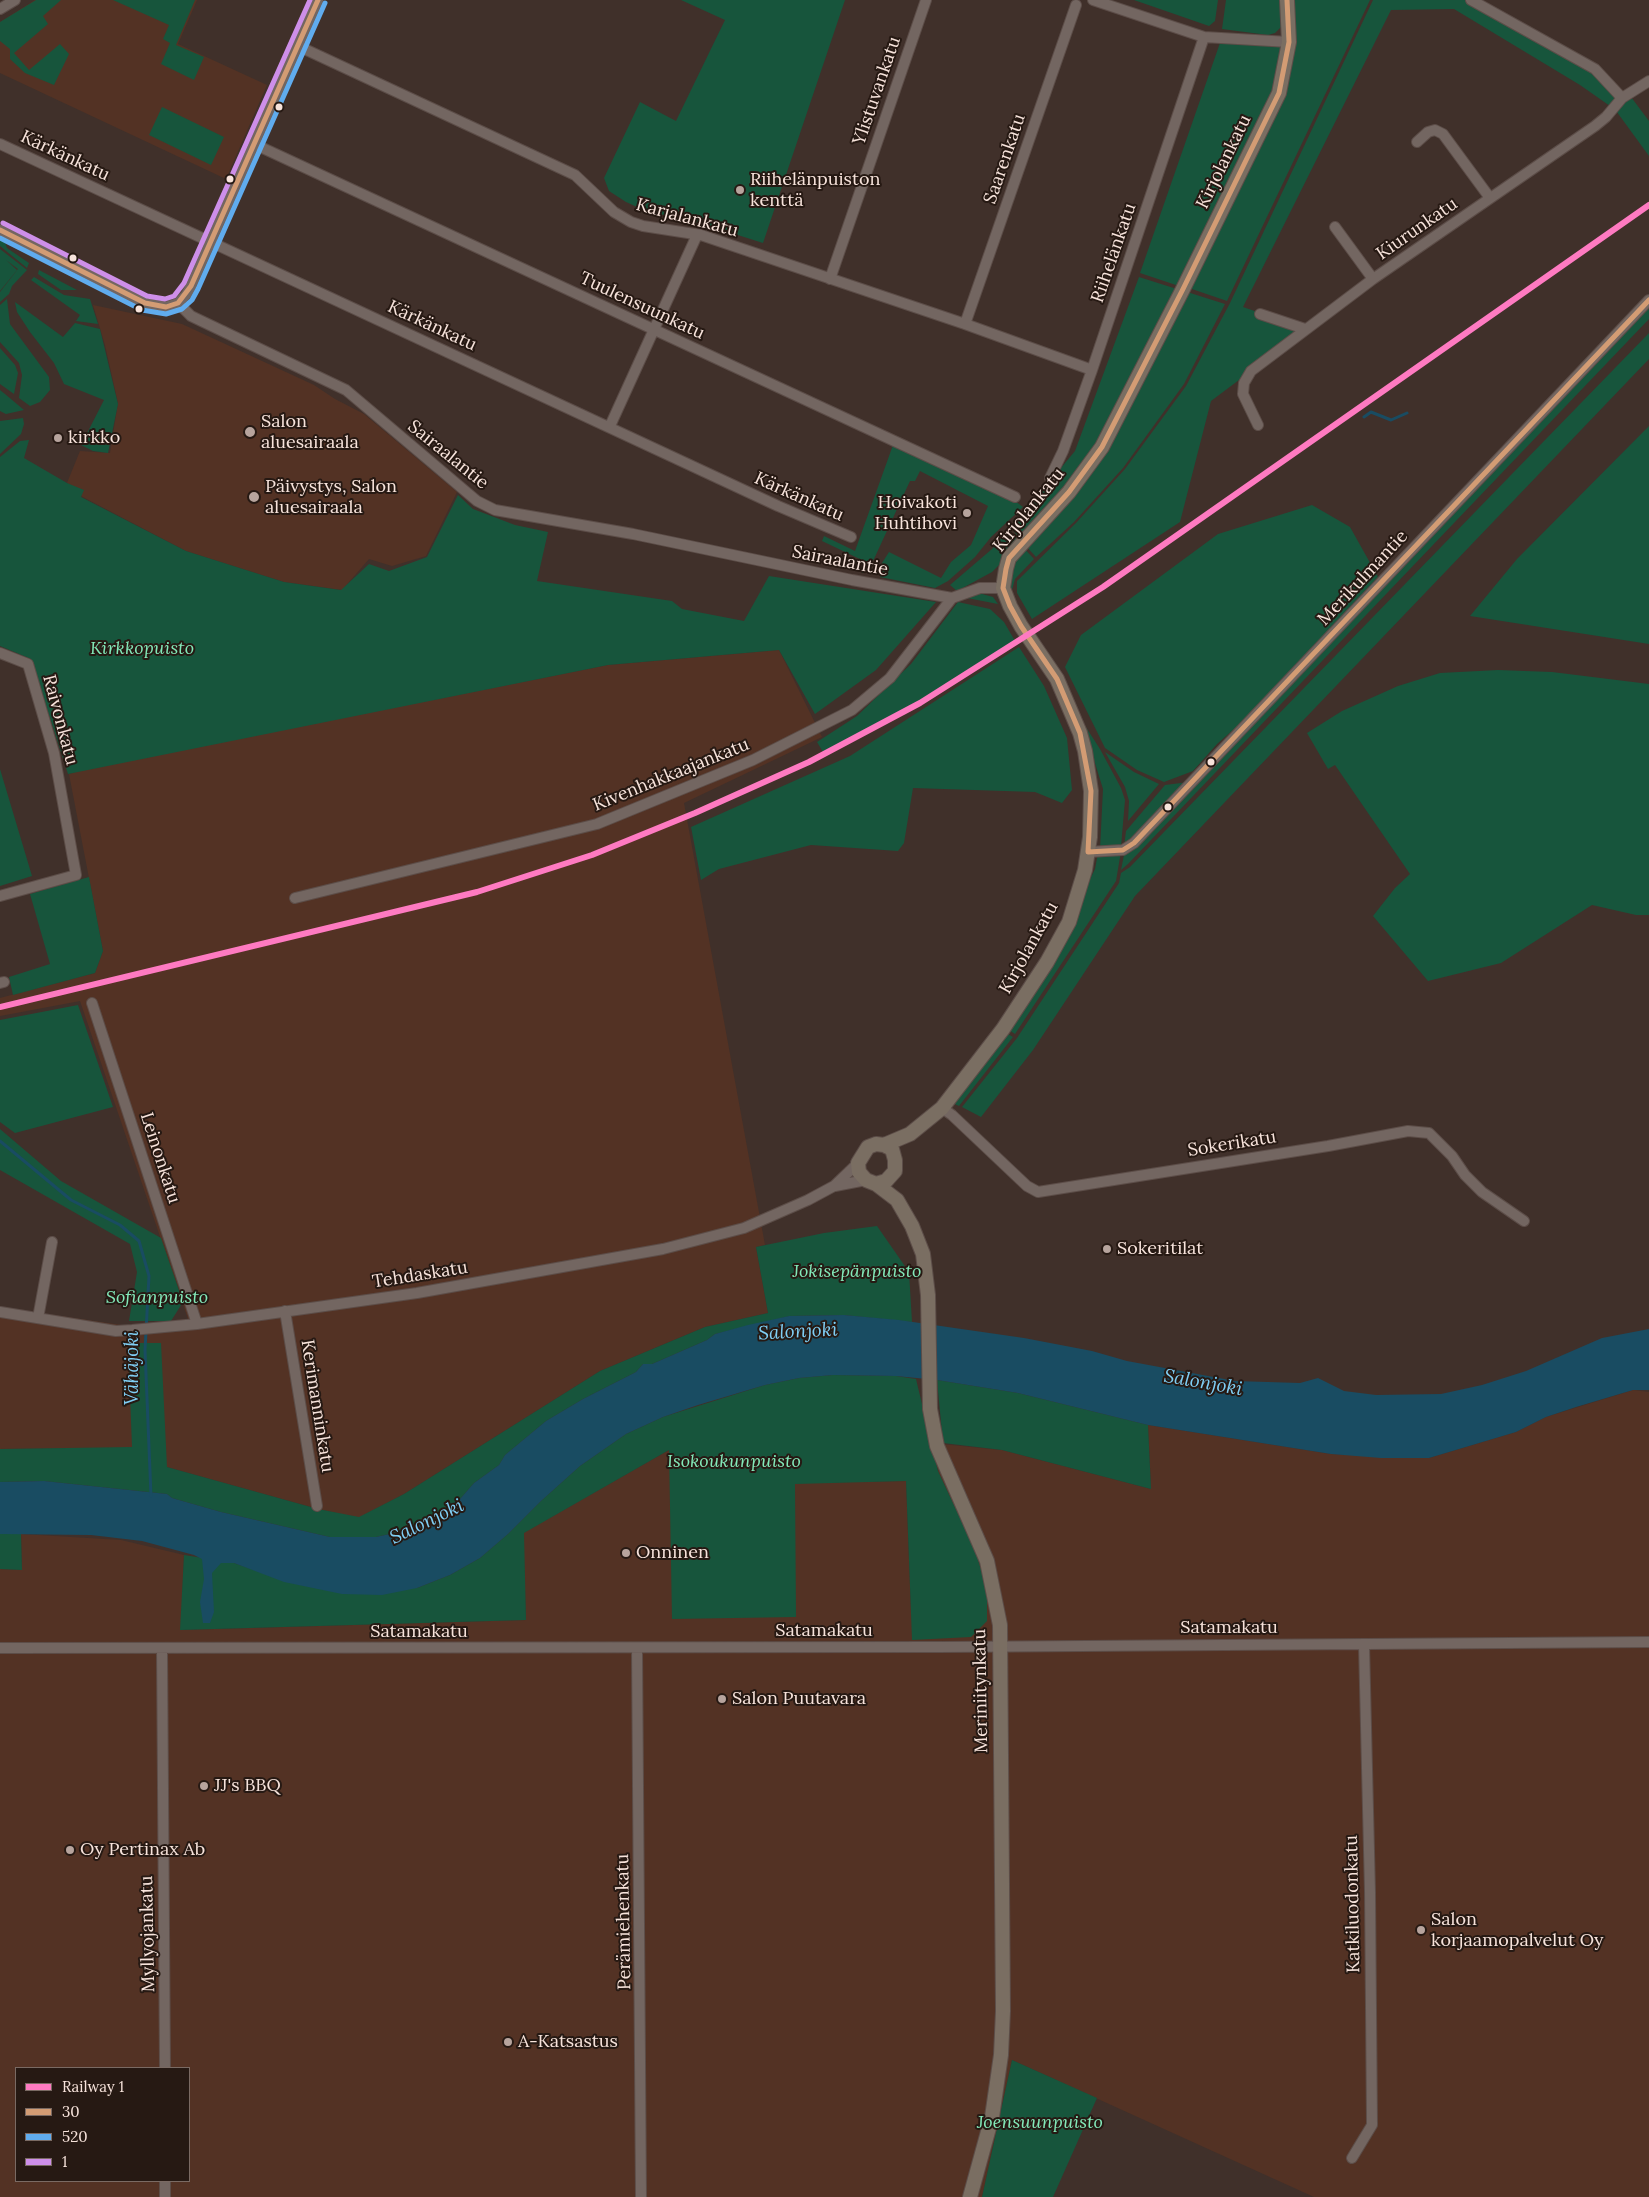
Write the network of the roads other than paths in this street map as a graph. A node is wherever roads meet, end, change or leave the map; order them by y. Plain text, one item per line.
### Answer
1 (15, 0) edge
2 (318, 0) edge
3 (926, 0) edge
4 (1093, 0) edge
5 (1287, 0) edge
6 (1472, 0) edge
7 (1076, 5) dead end
8 (0, 9) edge
9 (1204, 37) junction
10 (1289, 42) junction
11 (298, 46) junction
12 (1649, 81) edge
13 (1622, 98) junction
14 (1417, 142) dead end
15 (0, 144) edge
16 (254, 144) junction
17 (1490, 198) junction
18 (1335, 227) dead end
19 (0, 230) edge
20 (697, 235) junction
21 (211, 242) junction
22 (830, 278) junction
23 (1374, 279) junction
24 (1649, 300) edge
25 (178, 303) junction
26 (1260, 314) dead end
27 (965, 324) junction
28 (1305, 329) junction
29 (654, 330) junction
30 (1092, 370) junction
31 (1258, 425) dead end
32 (610, 426) junction
33 (1050, 478) dead end
34 (1015, 498) dead end
35 (851, 537) dead end
36 (1003, 588) junction
37 (952, 598) junction
38 (0, 653) edge
39 (1088, 852) junction
40 (0, 896) edge
41 (295, 898) dead end
42 (92, 1003) dead end
43 (942, 1108) junction
44 (910, 1134) junction
45 (884, 1144) junction
46 (858, 1163) junction
47 (895, 1166) junction
48 (871, 1182) junction
49 (834, 1186) junction
50 (897, 1200) junction
51 (1524, 1221) dead end
52 (52, 1242) dead end
53 (285, 1311) junction
54 (0, 1312) edge
55 (38, 1318) junction
56 (197, 1324) junction
57 (317, 1506) dead end
58 (1649, 1642) edge
59 (1364, 1644) junction
60 (1000, 1646) junction
61 (0, 1648) edge
62 (162, 1648) junction
63 (637, 1648) junction
64 (165, 2067) edge
65 (1352, 2158) dead end
66 (165, 2182) edge
67 (165, 2197) edge
68 (641, 2197) edge
69 (970, 2197) edge

1 - 8 street
2 - 11 street
3 - 22 street, Ylistuvankatu
4 - 9 street
5 - 10 main road, Kirjolankatu
6 - 13 street
7 - 27 street, Saarenkatu
9 - 10 street
9 - 30 street, Riihelänkatu
10 - 36 main road, Kirjolankatu
11 - 16 street
11 - 20 street, Karjalankatu
12 - 13 street, Kiurunkatu
13 - 17 street, Kiurunkatu
14 - 17 street
15 - 21 street, Kärkänkatu
16 - 21 street
16 - 29 street, Tuulensuunkatu
17 - 23 street, Kiurunkatu
18 - 23 street
19 - 25 street
20 - 22 street, Karjalankatu
20 - 29 street
21 - 25 street
21 - 32 street, Kärkänkatu
22 - 27 street, Karjalankatu
23 - 28 street, Kiurunkatu
24 - 39 street, Merikulmantie
25 - 37 street, Sairaalantie
26 - 28 street
27 - 30 street, Karjalankatu
28 - 31 street, Kiurunkatu
29 - 32 street
29 - 34 street, Tuulensuunkatu
30 - 33 street, Riihelänkatu
32 - 35 street, Kärkänkatu
36 - 37 street
36 - 39 main road, Kirjolankatu
37 - 41 street, Kivenhakkaajankatu
38 - 40 street, Raivonkatu
39 - 43 main road, Kirjolankatu
42 - 56 street, Leinonkatu
43 - 44 main road, Kirjolankatu
43 - 51 street, Sokerikatu
44 - 45 main road, Kirjolankatu
44 - 47 main road, Kirjolankatu
45 - 46 main road
45 - 47 main road
46 - 48 main road
46 - 49 street, Tehdaskatu
47 - 48 main road
47 - 50 main road, Meriniitynkatu
48 - 49 street, Tehdaskatu
48 - 50 main road, Meriniitynkatu
49 - 53 street, Tehdaskatu
50 - 60 main road, Meriniitynkatu
52 - 55 street
53 - 56 street, Tehdaskatu
53 - 57 street, Kerimanninkatu
54 - 55 street, Tehdaskatu
55 - 56 street, Tehdaskatu
58 - 59 street, Satamakatu
59 - 60 street, Satamakatu
59 - 65 street, Katkiluodonkatu
60 - 63 street, Satamakatu
60 - 69 main road, Meriniitynkatu
61 - 62 street, Satamakatu
62 - 63 street, Satamakatu
62 - 64 street, Myllyojankatu
63 - 68 street, Perämiehenkatu
66 - 67 street

